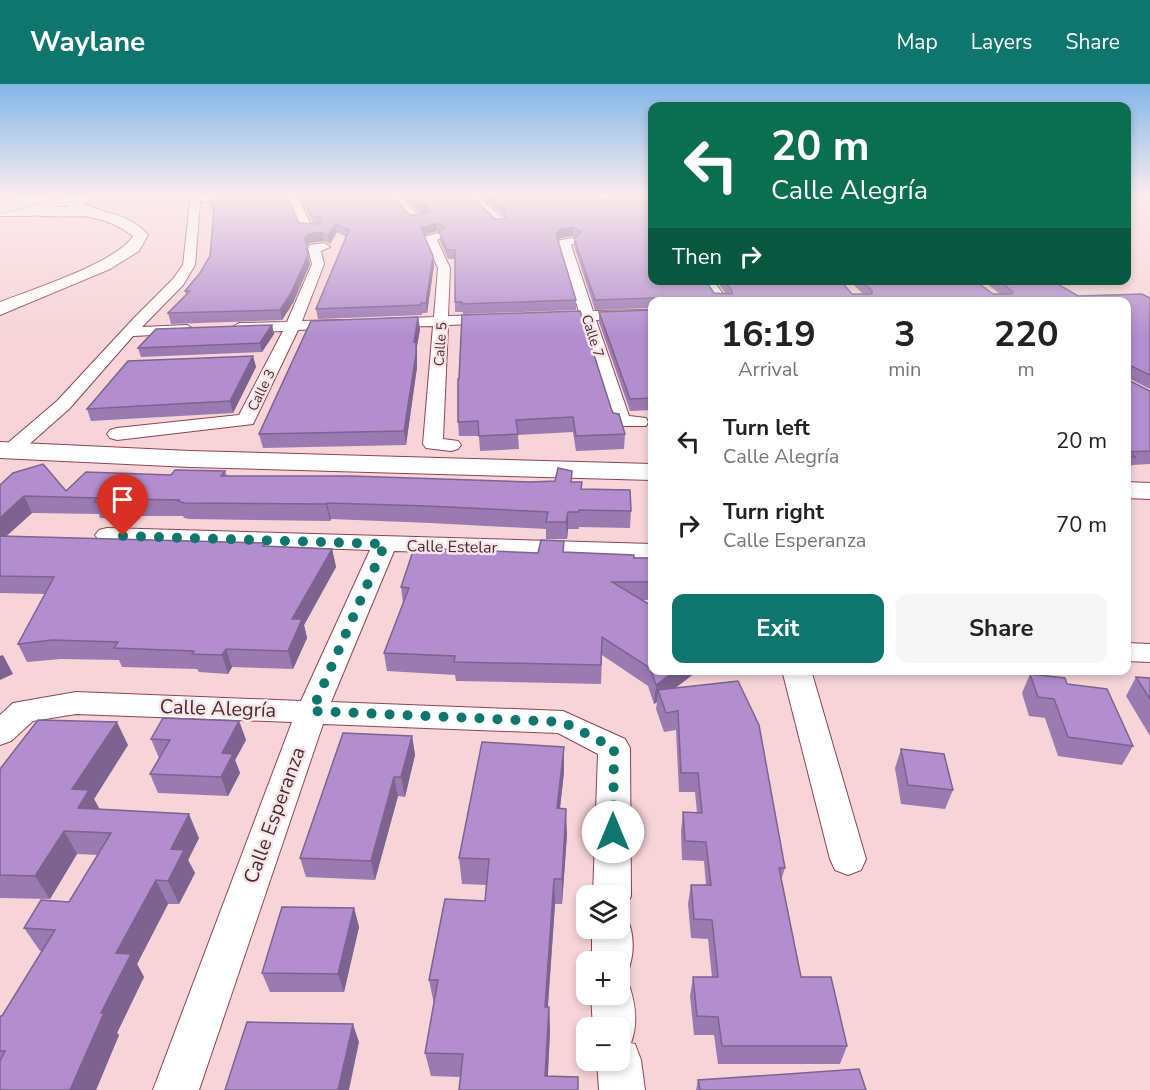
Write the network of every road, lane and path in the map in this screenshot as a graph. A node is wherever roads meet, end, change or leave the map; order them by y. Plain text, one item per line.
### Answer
1 (122, 242) edge
2 (137, 242) edge
3 (192, 242) edge
4 (432, 242) edge
5 (564, 242) edge
6 (324, 247) dead end
7 (0, 301) edge
8 (0, 309) edge
9 (648, 314) edge
10 (586, 316) junction
11 (531, 318) edge
12 (508, 319) edge
13 (441, 321) junction
14 (293, 326) junction
15 (201, 329) edge
16 (224, 329) edge
17 (130, 332) junction
18 (276, 359) junction
19 (255, 360) edge
20 (639, 422) dead end
21 (117, 434) dead end
22 (451, 445) dead end
23 (5, 450) edge
24 (648, 472) edge
25 (1131, 490) edge
26 (1150, 491) edge
27 (107, 536) edge
28 (385, 544) junction
29 (648, 551) edge
30 (1131, 652) edge
31 (1150, 653) edge
32 (797, 675) edge
33 (312, 711) junction
34 (0, 733) edge
35 (848, 858) dead end
36 (612, 885) edge
37 (620, 1071) edge
38 (176, 1090) edge
39 (622, 1090) edge

1 - 7 main road
2 - 8 main road
3 - 17 street
4 - 13 street, Calle 5
5 - 10 street, Calle 7
6 - 14 street, Calle 3
9 - 10 street
10 - 11 street
10 - 20 street, Calle 7
12 - 13 street
13 - 14 street
13 - 22 street, Calle 5
14 - 16 street
14 - 18 street, Calle 3
15 - 17 street
17 - 23 street
18 - 19 street
18 - 21 street, Calle 3
23 - 24 main road
25 - 26 main road
27 - 28 street, Calle Estelar
28 - 29 street, Calle Estelar
28 - 33 street, Calle Esperanza
30 - 31 street
32 - 35 street
33 - 34 street, Calle Alegría
33 - 36 street, Calle Alegría
33 - 38 street, Calle Esperanza
37 - 39 street

